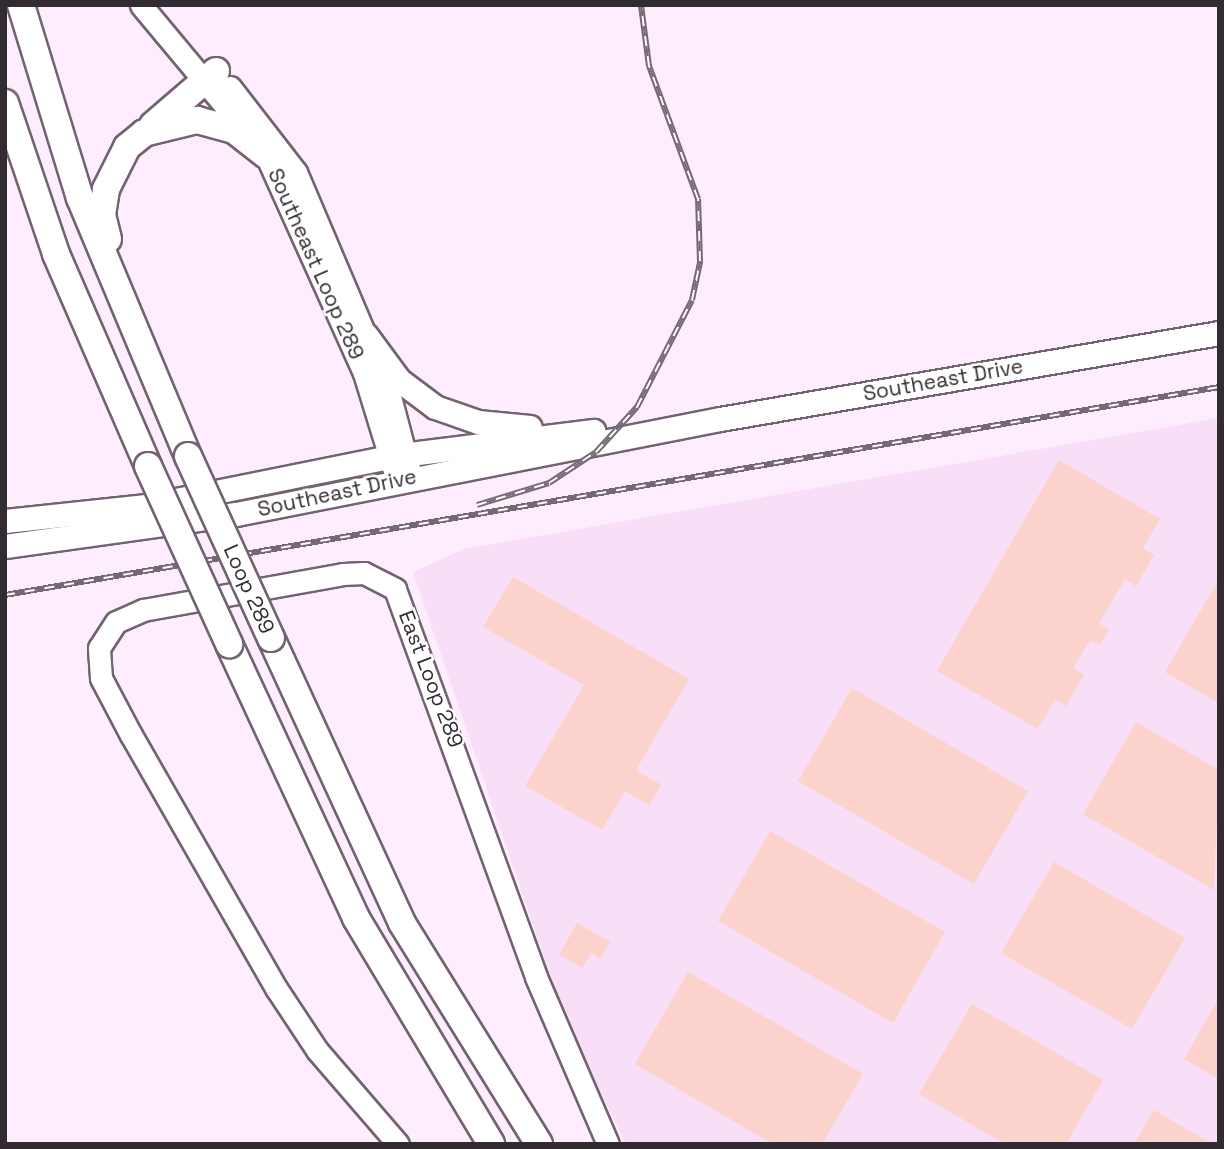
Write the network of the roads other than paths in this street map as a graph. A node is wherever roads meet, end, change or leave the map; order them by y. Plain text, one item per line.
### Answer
1 (20, 5) edge
2 (141, 5) edge
3 (158, 5) edge
4 (211, 75) junction
5 (5, 103) edge
6 (144, 133) junction
7 (266, 155) junction
8 (1219, 333) edge
9 (366, 335) junction
10 (146, 357) junction
11 (667, 429) junction
12 (585, 432) junction
13 (401, 455) junction
14 (404, 479) junction
15 (5, 521) edge
16 (5, 546) edge
17 (398, 1144) edge
18 (491, 1144) edge
19 (539, 1144) edge
20 (608, 1144) edge

1 - 10 highway, Loop 289
2 - 4 main road, Southeast Loop 289
3 - 4 main road, Southeast Loop 289
4 - 6 highway
4 - 7 main road, Southeast Loop 289
4 - 9 main road, Southeast Loop 289
5 - 18 highway, Loop 289, bridge
6 - 7 highway
6 - 10 highway
7 - 13 main road, Southeast Loop 289
8 - 11 main road, Southeast Drive
9 - 12 main road
9 - 13 main road, Southeast Loop 289
10 - 19 highway, Loop 289, bridge
11 - 12 main road, Southeast Drive
11 - 14 main road, Southeast Drive
12 - 13 main road, Southeast Drive
13 - 14 main road, Southeast Loop 289
13 - 15 main road, Southeast Drive
14 - 16 main road, Southeast Drive
17 - 20 main road, East Loop 289

